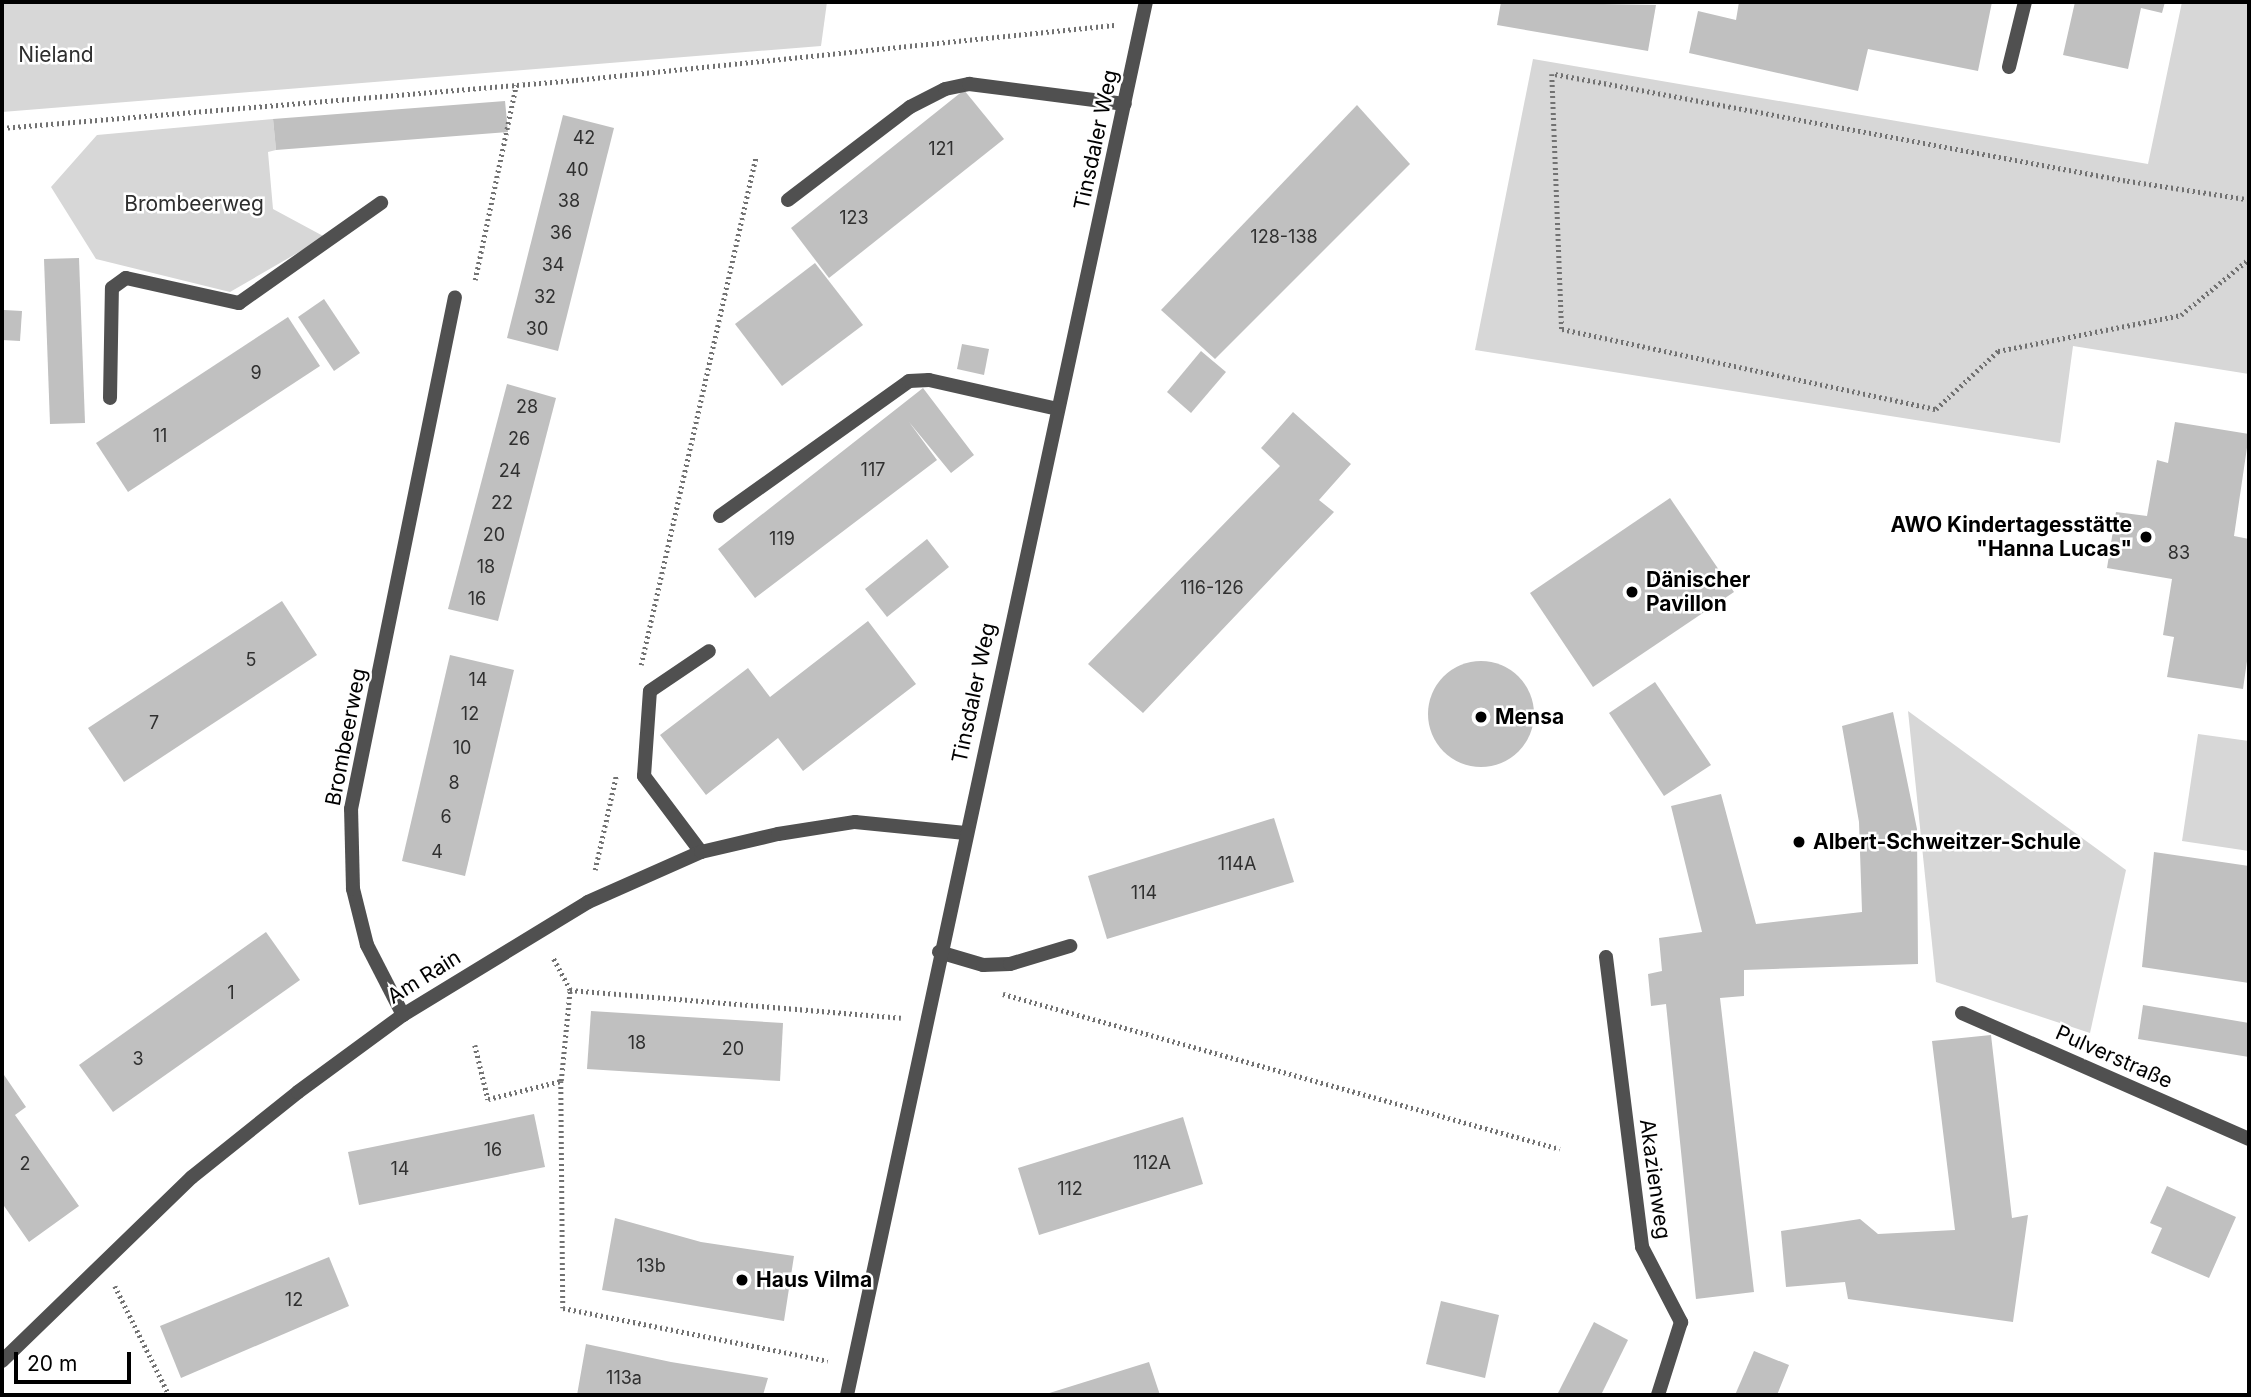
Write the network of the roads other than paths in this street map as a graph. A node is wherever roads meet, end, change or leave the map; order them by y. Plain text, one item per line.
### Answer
1 (1146, 2) edge
2 (2025, 2) edge
3 (2009, 67) dead end
4 (1125, 104) junction
5 (788, 200) dead end
6 (381, 203) dead end
7 (455, 297) road end
8 (110, 398) dead end
9 (1058, 409) junction
10 (720, 516) dead end
11 (709, 650) dead end
12 (965, 833) junction
13 (701, 852) junction
14 (1070, 946) dead end
15 (939, 952) junction
16 (1606, 957) dead end
17 (1962, 1013) dead end
18 (403, 1014) junction
19 (2249, 1139) edge
20 (3, 1358) edge
21 (847, 1395) edge
22 (1658, 1395) edge

1 - 4 street, Tinsdaler Weg
2 - 3 street
4 - 5 street
4 - 9 street, Tinsdaler Weg
6 - 8 street
7 - 18 street, Brombeerweg
9 - 10 street
9 - 12 street, Tinsdaler Weg
11 - 13 street
12 - 13 street, Am Rain
12 - 15 street, Tinsdaler Weg
13 - 18 street, Am Rain
14 - 15 street
15 - 21 street, Tinsdaler Weg
16 - 22 street, Akazienweg
17 - 19 street, Pulverstraße
18 - 20 street, Am Rain

